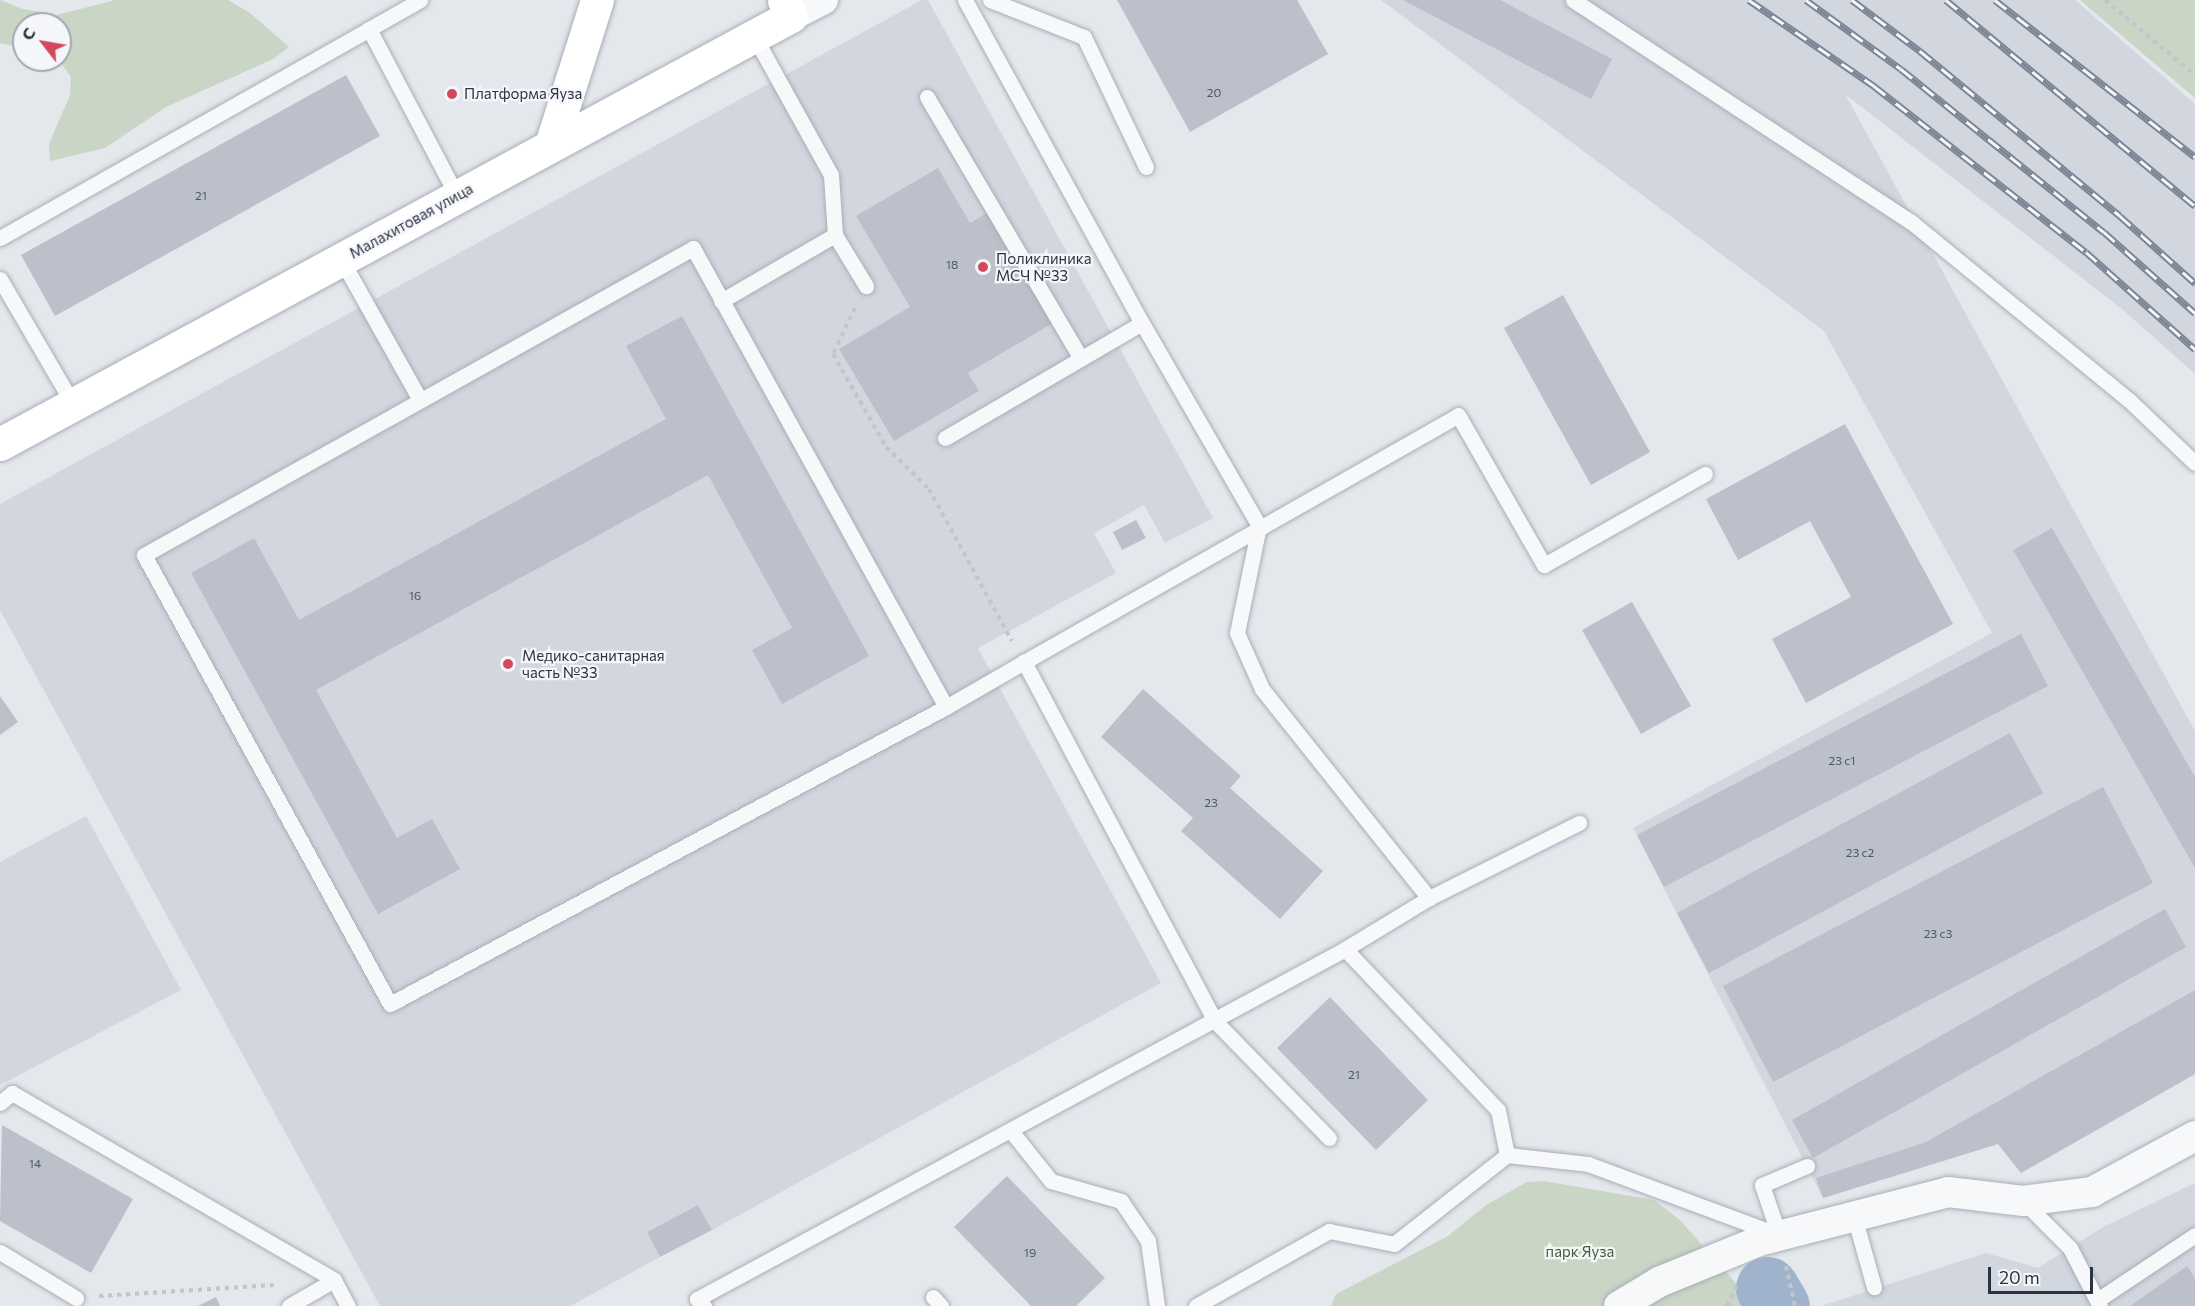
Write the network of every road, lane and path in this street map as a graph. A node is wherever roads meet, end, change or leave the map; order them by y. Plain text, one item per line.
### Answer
1 (420, 0) edge
2 (597, 0) edge
3 (823, 0) edge
4 (965, 0) edge
5 (990, 0) edge
6 (1573, 0) edge
7 (2105, 0) edge
8 (787, 8) edge
9 (369, 29) junction
10 (754, 36) junction
11 (2195, 75) edge
12 (927, 97) dead end
13 (551, 145) junction
14 (1146, 167) dead end
15 (457, 196) junction
16 (835, 235) junction
17 (0, 238) edge
18 (341, 259) junction
19 (0, 279) edge
20 (866, 286) joint
21 (721, 301) junction
22 (1142, 323) junction
23 (1081, 358) junction
24 (419, 398) junction
25 (73, 404) junction
26 (945, 438) dead end
27 (0, 444) edge
28 (2195, 463) edge
29 (1705, 474) dead end
30 (1258, 525) junction
31 (1024, 662) junction
32 (946, 707) junction
33 (1579, 823) dead end
34 (1430, 898) junction
35 (1345, 949) junction
36 (1215, 1021) junction
37 (0, 1103) edge
38 (1011, 1131) junction
39 (2195, 1136) edge
40 (1329, 1138) dead end
41 (1507, 1155) junction
42 (1807, 1166) dead end
43 (2023, 1201) junction
44 (1854, 1216) junction
45 (2195, 1235) edge
46 (1769, 1238) junction
47 (0, 1252) edge
48 (334, 1280) junction
49 (276, 1284) dead end
50 (1874, 1287) dead end
51 (76, 1298) joint
52 (2099, 1302) edge
53 (289, 1306) edge
54 (348, 1306) edge
55 (704, 1306) edge
56 (1157, 1306) edge
57 (1196, 1306) edge
58 (1619, 1306) edge

1 - 9 lane
2 - 13 street
3 - 8 street, Малахитовая улица
4 - 22 lane
5 - 14 lane
6 - 28 lane
7 - 11 path
8 - 10 street, Малахитовая улица
9 - 15 lane
9 - 17 lane
10 - 13 street, Малахитовая улица
10 - 16 lane
12 - 23 lane
13 - 15 street, Малахитовая улица
15 - 18 street, Малахитовая улица
16 - 20 lane
16 - 21 lane
18 - 24 lane
18 - 25 street, Малахитовая улица
19 - 25 lane
20 - 31 path
21 - 24 lane
21 - 32 lane
22 - 23 lane
22 - 30 lane
23 - 26 lane
24 - 32 lane
25 - 27 street, Малахитовая улица
29 - 30 lane
30 - 31 lane
30 - 34 lane
31 - 32 lane
31 - 36 lane
33 - 34 lane
34 - 35 lane
35 - 36 lane
35 - 41 lane
36 - 38 lane
36 - 40 lane
37 - 48 lane
38 - 55 lane
38 - 56 lane
39 - 43 street
41 - 46 lane
41 - 57 lane
42 - 46 lane
43 - 44 street
43 - 52 lane
44 - 46 street
44 - 50 lane
45 - 52 lane
46 - 58 street
47 - 51 lane
48 - 53 lane
48 - 54 lane
49 - 51 path

